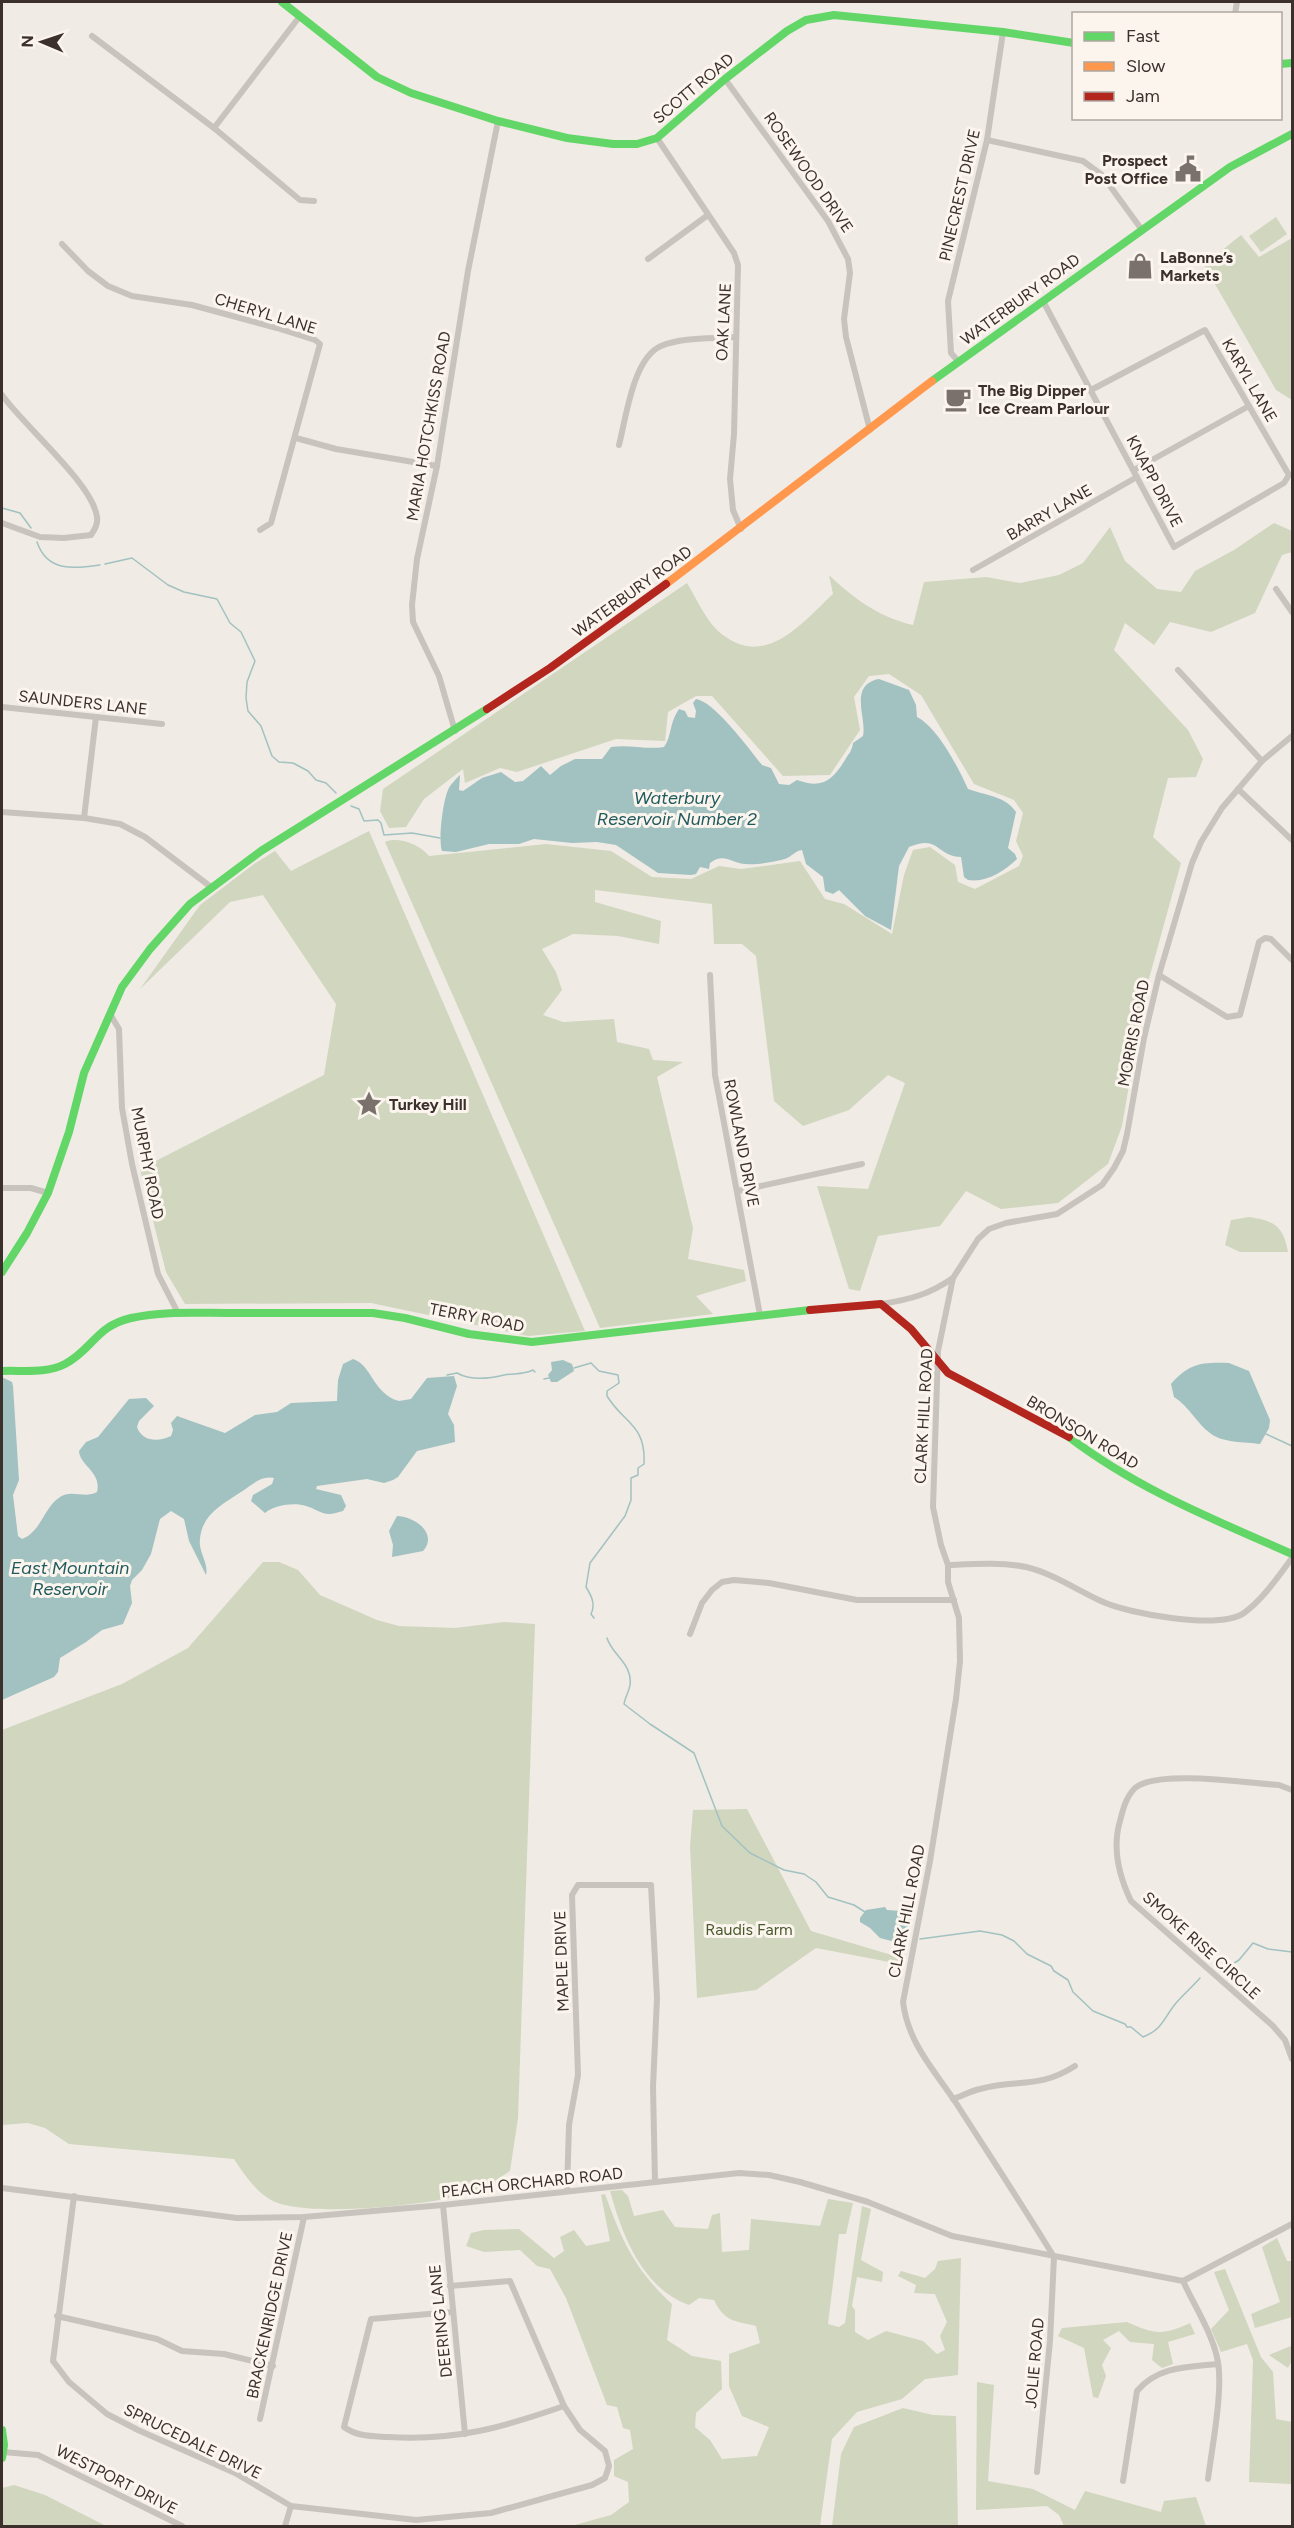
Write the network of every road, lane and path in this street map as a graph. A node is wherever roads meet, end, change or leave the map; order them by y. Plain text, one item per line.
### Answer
1 (282, 2) edge
2 (300, 16) junction
3 (1003, 32) junction
4 (92, 36) dead end
5 (1072, 43) edge
6 (725, 79) junction
7 (498, 121) junction
8 (214, 128) junction
9 (1293, 134) edge
10 (657, 138) junction
11 (987, 140) junction
12 (314, 201) dead end
13 (708, 215) junction
14 (1142, 230) junction
15 (62, 244) dead end
16 (648, 259) dead end
17 (1043, 301) junction
18 (735, 337) junction
19 (958, 361) junction
20 (1091, 390) junction
21 (2, 395) edge
22 (1249, 406) junction
23 (870, 430) junction
24 (296, 438) junction
25 (619, 445) dead end
26 (437, 466) junction
27 (1135, 474) junction
28 (2, 523) edge
29 (741, 529) junction
30 (260, 530) dead end
31 (1174, 546) joint
32 (974, 570) dead end
33 (1276, 589) dead end
34 (1293, 612) edge
35 (1178, 670) dead end
36 (2, 707) edge
37 (96, 717) junction
38 (162, 724) dead end
39 (455, 731) junction
40 (1293, 736) edge
41 (1262, 761) junction
42 (1238, 789) junction
43 (2, 812) edge
44 (84, 818) junction
45 (1293, 840) edge
46 (211, 887) junction
47 (1293, 960) edge
48 (710, 975) dead end
49 (1159, 975) junction
50 (110, 1014) junction
51 (862, 1164) dead end
52 (2, 1188) edge
53 (738, 1191) junction
54 (48, 1193) junction
55 (2, 1272) edge
56 (953, 1278) junction
57 (881, 1304) junction
58 (178, 1313) junction
59 (760, 1315) junction
60 (938, 1365) junction
61 (2, 1371) edge
62 (1293, 1556) edge
63 (948, 1565) junction
64 (954, 1600) junction
65 (690, 1634) dead end
66 (1293, 1790) edge
67 (1293, 2059) edge
68 (1075, 2066) dead end
69 (953, 2099) junction
70 (655, 2182) junction
71 (2, 2188) edge
72 (567, 2191) junction
73 (74, 2196) junction
74 (443, 2205) junction
75 (304, 2217) junction
76 (1293, 2224) edge
77 (1054, 2257) junction
78 (1183, 2281) junction
79 (450, 2286) junction
80 (453, 2313) junction
81 (57, 2316) junction
82 (1218, 2364) junction
83 (273, 2366) junction
84 (564, 2406) junction
85 (260, 2419) dead end
86 (2, 2430) edge
87 (465, 2434) junction
88 (2, 2455) edge
89 (1037, 2472) dead end
90 (1208, 2479) dead end
91 (1123, 2481) dead end
92 (291, 2506) junction
93 (182, 2526) edge
94 (285, 2526) edge

1 - 2 main road, SCOTT ROAD
2 - 7 main road, SCOTT ROAD
2 - 8 street
3 - 5 main road, SCOTT ROAD
3 - 6 main road, SCOTT ROAD
3 - 11 street, PINECREST DRIVE
4 - 8 street
6 - 10 main road, SCOTT ROAD
6 - 23 street, ROSEWOOD DRIVE
7 - 10 main road, SCOTT ROAD
7 - 26 street, MARIA HOTCHKISS ROAD
8 - 12 street
9 - 14 main road, WATERBURY ROAD
10 - 13 street, OAK LANE
11 - 14 street
11 - 19 street, PINECREST DRIVE
13 - 16 street
13 - 18 street, OAK LANE
14 - 17 main road, WATERBURY ROAD
15 - 24 street, CHERYL LANE
17 - 19 main road, WATERBURY ROAD
17 - 20 street, KNAPP DRIVE
18 - 25 street
18 - 29 street, OAK LANE
19 - 23 main road, WATERBURY ROAD
20 - 22 street, KARYL LANE
20 - 27 street, KNAPP DRIVE
21 - 28 street
22 - 27 street, BARRY LANE
22 - 31 street, KARYL LANE
23 - 29 main road, WATERBURY ROAD
24 - 26 street
24 - 30 street, CHERYL LANE
26 - 39 street, MARIA HOTCHKISS ROAD
27 - 31 street, KNAPP DRIVE
27 - 32 street, BARRY LANE
29 - 39 main road, WATERBURY ROAD
33 - 34 street
35 - 41 street
36 - 37 street, SAUNDERS LANE
37 - 38 street, SAUNDERS LANE
37 - 44 street
39 - 46 main road, WATERBURY ROAD
40 - 41 street, MORRIS ROAD
41 - 42 street, MORRIS ROAD
42 - 45 street
42 - 49 street, MORRIS ROAD
43 - 44 street
44 - 46 street
46 - 50 main road, WATERBURY ROAD
47 - 49 street
48 - 53 street, ROWLAND DRIVE
49 - 56 street, MORRIS ROAD
50 - 54 main road, WATERBURY ROAD
50 - 58 street, MURPHY ROAD
51 - 53 street
52 - 54 street
53 - 59 street, ROWLAND DRIVE
54 - 55 main road, WATERBURY ROAD
56 - 57 street, TERRY ROAD
56 - 60 street, CLARK HILL ROAD
57 - 59 main road, TERRY ROAD
57 - 60 main road, BRONSON ROAD
58 - 59 main road, TERRY ROAD
58 - 61 main road, TERRY ROAD
60 - 62 main road, BRONSON ROAD
60 - 63 street, CLARK HILL ROAD
62 - 63 street
63 - 64 street, CLARK HILL ROAD
64 - 65 street
64 - 69 street, CLARK HILL ROAD
66 - 67 street, SMOKE RISE CIRCLE
68 - 69 street
69 - 77 street, CLARK HILL ROAD
70 - 72 street, PEACH ORCHARD ROAD
70 - 72 street, MAPLE DRIVE
70 - 77 street, PEACH ORCHARD ROAD
71 - 73 street, PEACH ORCHARD ROAD
72 - 74 street, PEACH ORCHARD ROAD
73 - 75 street, PEACH ORCHARD ROAD
73 - 81 street, SPRUCEDALE DRIVE
74 - 75 street, PEACH ORCHARD ROAD
74 - 79 street, DEERING LANE
75 - 83 street, BRACKENRIDGE DRIVE
76 - 78 street
77 - 78 street
77 - 89 street, JOLIE ROAD
78 - 82 street
79 - 80 street, DEERING LANE
79 - 84 street
80 - 87 street, DEERING LANE
80 - 87 street
81 - 83 street
81 - 92 street, SPRUCEDALE DRIVE
82 - 90 street
82 - 91 street
83 - 85 street, BRACKENRIDGE DRIVE
84 - 87 street
84 - 92 street
86 - 88 main road
88 - 93 street, WESTPORT DRIVE
92 - 94 street

